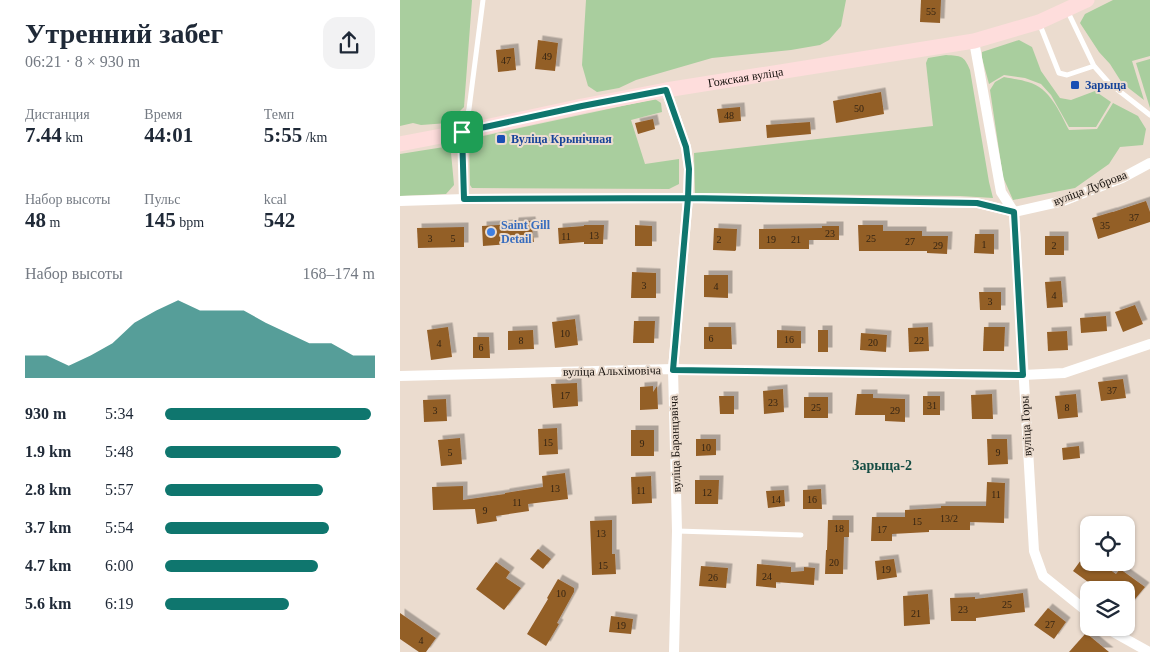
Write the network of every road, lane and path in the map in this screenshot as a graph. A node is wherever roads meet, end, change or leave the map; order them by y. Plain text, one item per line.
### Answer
1 (483, 0) edge
2 (1087, 0) edge
3 (1066, 10) junction
4 (1039, 22) junction
5 (974, 41) junction
6 (1094, 66) junction
7 (666, 90) junction
8 (1150, 115) edge
9 (462, 132) junction
10 (400, 144) edge
11 (1150, 163) edge
12 (688, 198) junction
13 (464, 199) junction
14 (400, 201) edge
15 (1014, 212) junction
16 (1150, 344) edge
17 (673, 370) junction
18 (1023, 375) junction
19 (400, 376) edge
20 (677, 531) junction
21 (800, 535) dead end
22 (1080, 606) edge
23 (1120, 636) edge
24 (674, 652) edge
25 (1149, 652) edge

1 - 9 lane
2 - 3 street, Гожская вуліца
3 - 4 street, Гожская вуліца
3 - 6 lane
4 - 5 street, Гожская вуліца
4 - 6 lane
5 - 7 street, Гожская вуліца
5 - 15 street, вуліца Горы
6 - 8 lane
7 - 9 street, Гожская вуліца
7 - 12 street, вуліца Баранцэвіча
9 - 10 street, Гожская вуліца
9 - 13 lane
11 - 15 street, вуліца Дуброва
12 - 13 street, вуліца Дуброва
12 - 15 street, вуліца Дуброва
12 - 17 street, вуліца Баранцэвіча
13 - 14 street, вуліца Дуброва
15 - 18 street, вуліца Горы
16 - 18 street, вуліца Альхімовіча
17 - 18 street, вуліца Альхімовіча
17 - 19 street, вуліца Альхімовіча
17 - 20 street, вуліца Баранцэвіча
18 - 22 street, вуліца Горы
20 - 21 lane
20 - 24 street, вуліца Баранцэвіча
23 - 25 street

